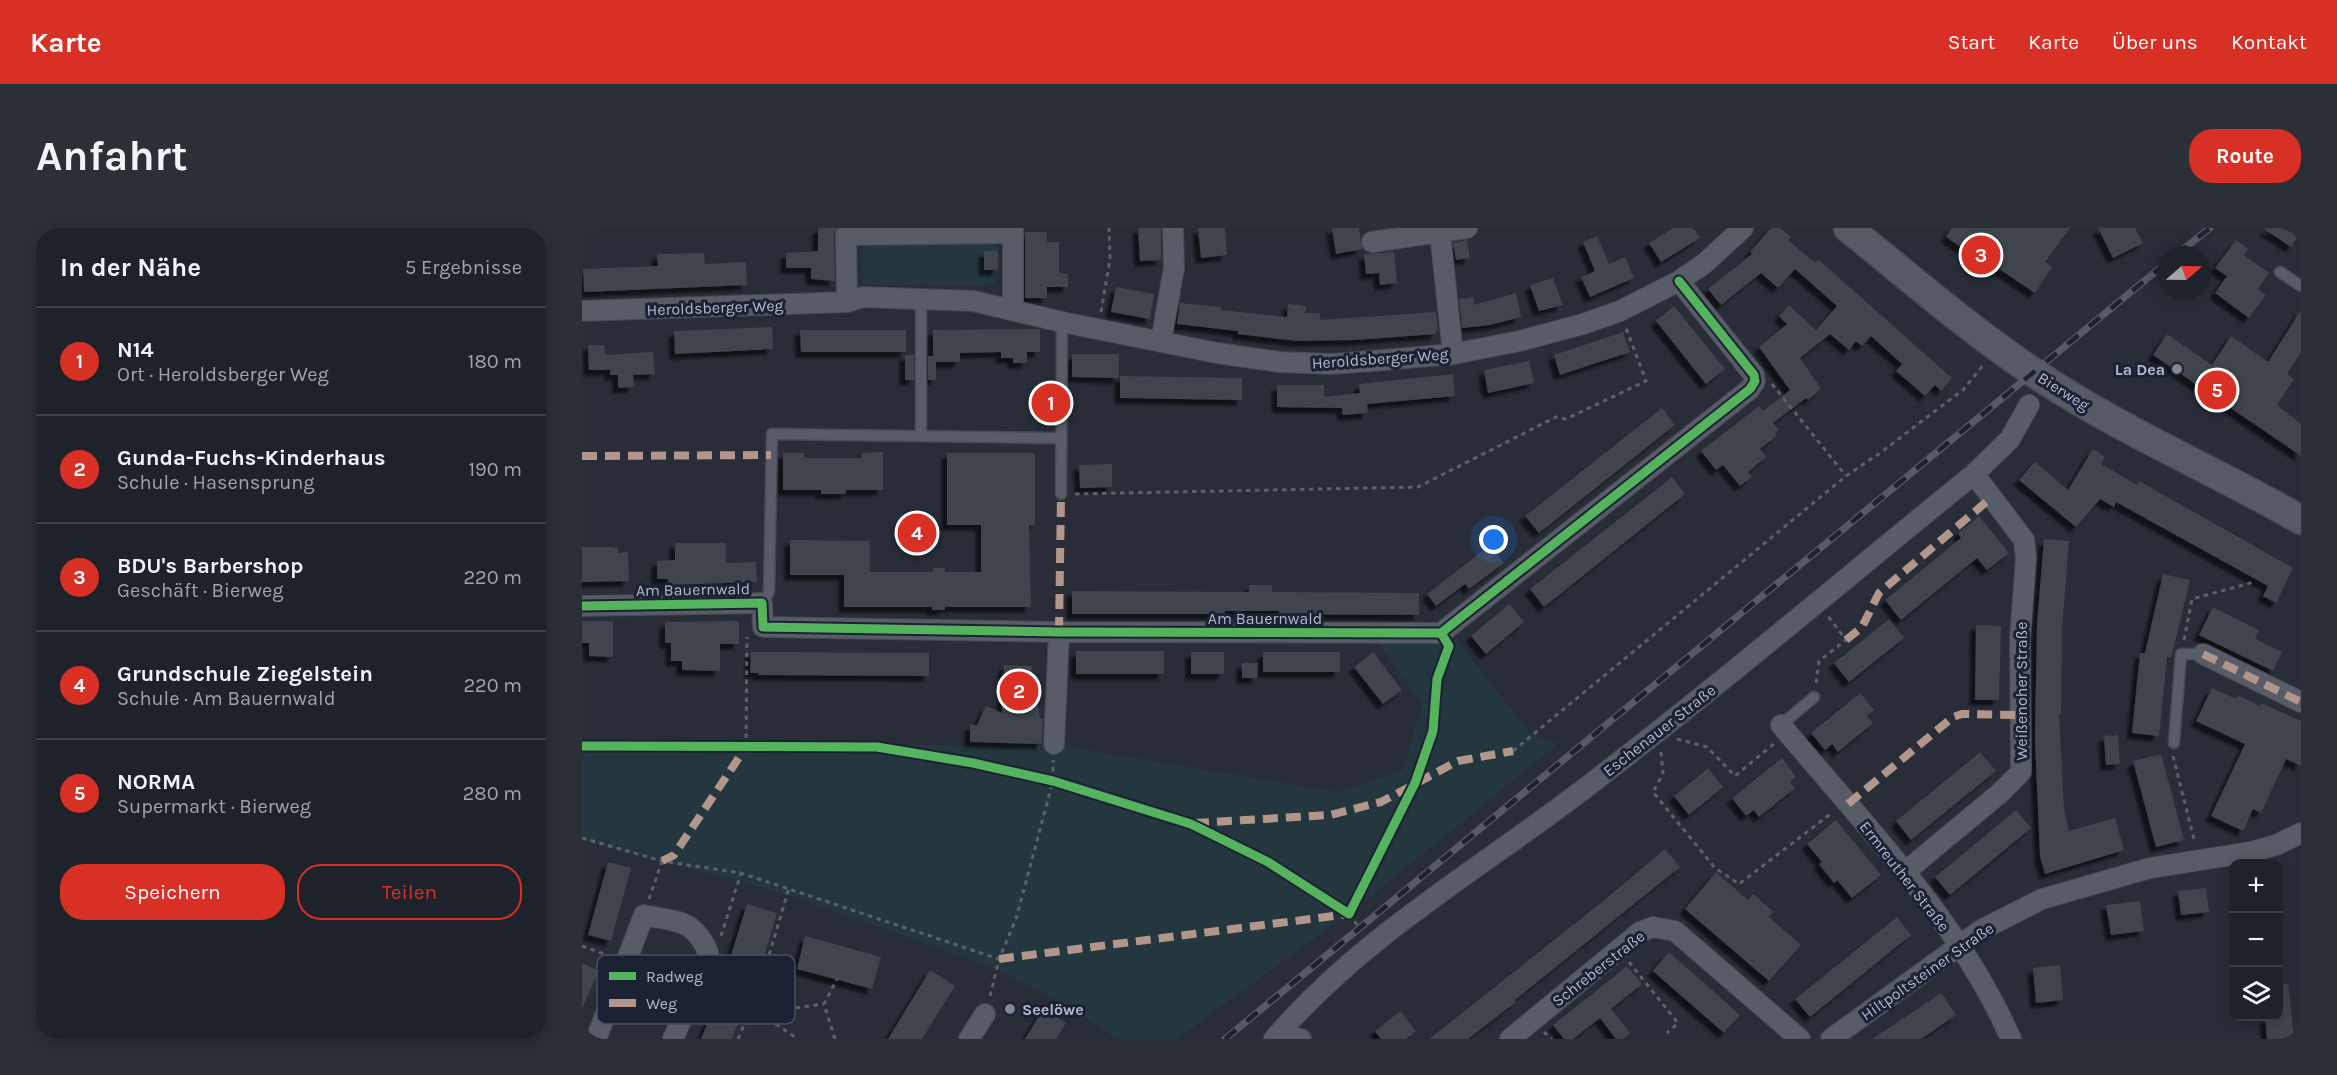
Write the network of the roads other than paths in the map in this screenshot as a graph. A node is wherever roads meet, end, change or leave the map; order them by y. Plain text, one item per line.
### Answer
1 (1173, 228) edge
2 (1467, 228) edge
3 (1743, 228) edge
4 (1848, 228) edge
5 (1013, 231) edge
6 (1440, 232) junction
7 (1372, 242) dead end
8 (2280, 272) dead end
9 (1679, 281) junction
10 (2301, 286) edge
11 (921, 300) junction
12 (847, 302) junction
13 (1013, 310) junction
14 (582, 311) edge
15 (1062, 322) junction
16 (1161, 341) junction
17 (1454, 354) junction
18 (2029, 405) dead end
19 (921, 435) junction
20 (1061, 438) junction
21 (1974, 474) junction
22 (1061, 494) road end
23 (2301, 520) edge
24 (762, 603) junction
25 (582, 606) edge
26 (1059, 632) junction
27 (2203, 654) joint
28 (1814, 697) road end
29 (2301, 702) edge
30 (1784, 729) joint
31 (2174, 743) road end
32 (1054, 744) road end
33 (2300, 837) edge
34 (1905, 872) junction
35 (1960, 947) junction
36 (629, 955) edge
37 (707, 955) edge
38 (985, 1014) road end
39 (602, 1024) edge
40 (680, 1024) edge
41 (1276, 1036) edge
42 (596, 1039) edge
43 (673, 1039) edge
44 (969, 1039) edge
45 (1301, 1039) edge
46 (1510, 1039) edge
47 (1800, 1039) edge
48 (1831, 1039) edge
49 (2011, 1039) edge

1 - 16 street
2 - 6 street
3 - 9 street, Heroldsberger Weg
4 - 23 main road, Bierweg
5 - 12 street
5 - 13 street
6 - 7 street
6 - 17 street
8 - 10 lane
9 - 17 street, Heroldsberger Weg
9 - 26 street, Am Bauernwald
11 - 12 street, Heroldsberger Weg
11 - 13 street, Heroldsberger Weg
11 - 19 lane
12 - 14 street, Heroldsberger Weg
13 - 15 street, Heroldsberger Weg
15 - 16 street, Heroldsberger Weg
15 - 20 lane
16 - 17 street, Heroldsberger Weg
18 - 21 street, Eschenauer Straße
19 - 20 lane
19 - 24 lane
20 - 22 lane
21 - 34 street, Weißenoher Straße
21 - 41 street, Eschenauer Straße
24 - 25 street, Am Bauernwald
24 - 26 street, Am Bauernwald
26 - 32 street
27 - 29 street
27 - 31 lane
28 - 30 lane
30 - 34 street, Ermreuther Straße
33 - 35 street, Hiltpoltsteiner Straße
34 - 35 street, Ermreuther Straße
35 - 48 street, Hiltpoltsteiner Straße
35 - 49 street, Ermreuther Straße
36 - 37 street
38 - 44 street
39 - 42 street
40 - 43 street
41 - 45 street
46 - 47 street, Schreberstraße

